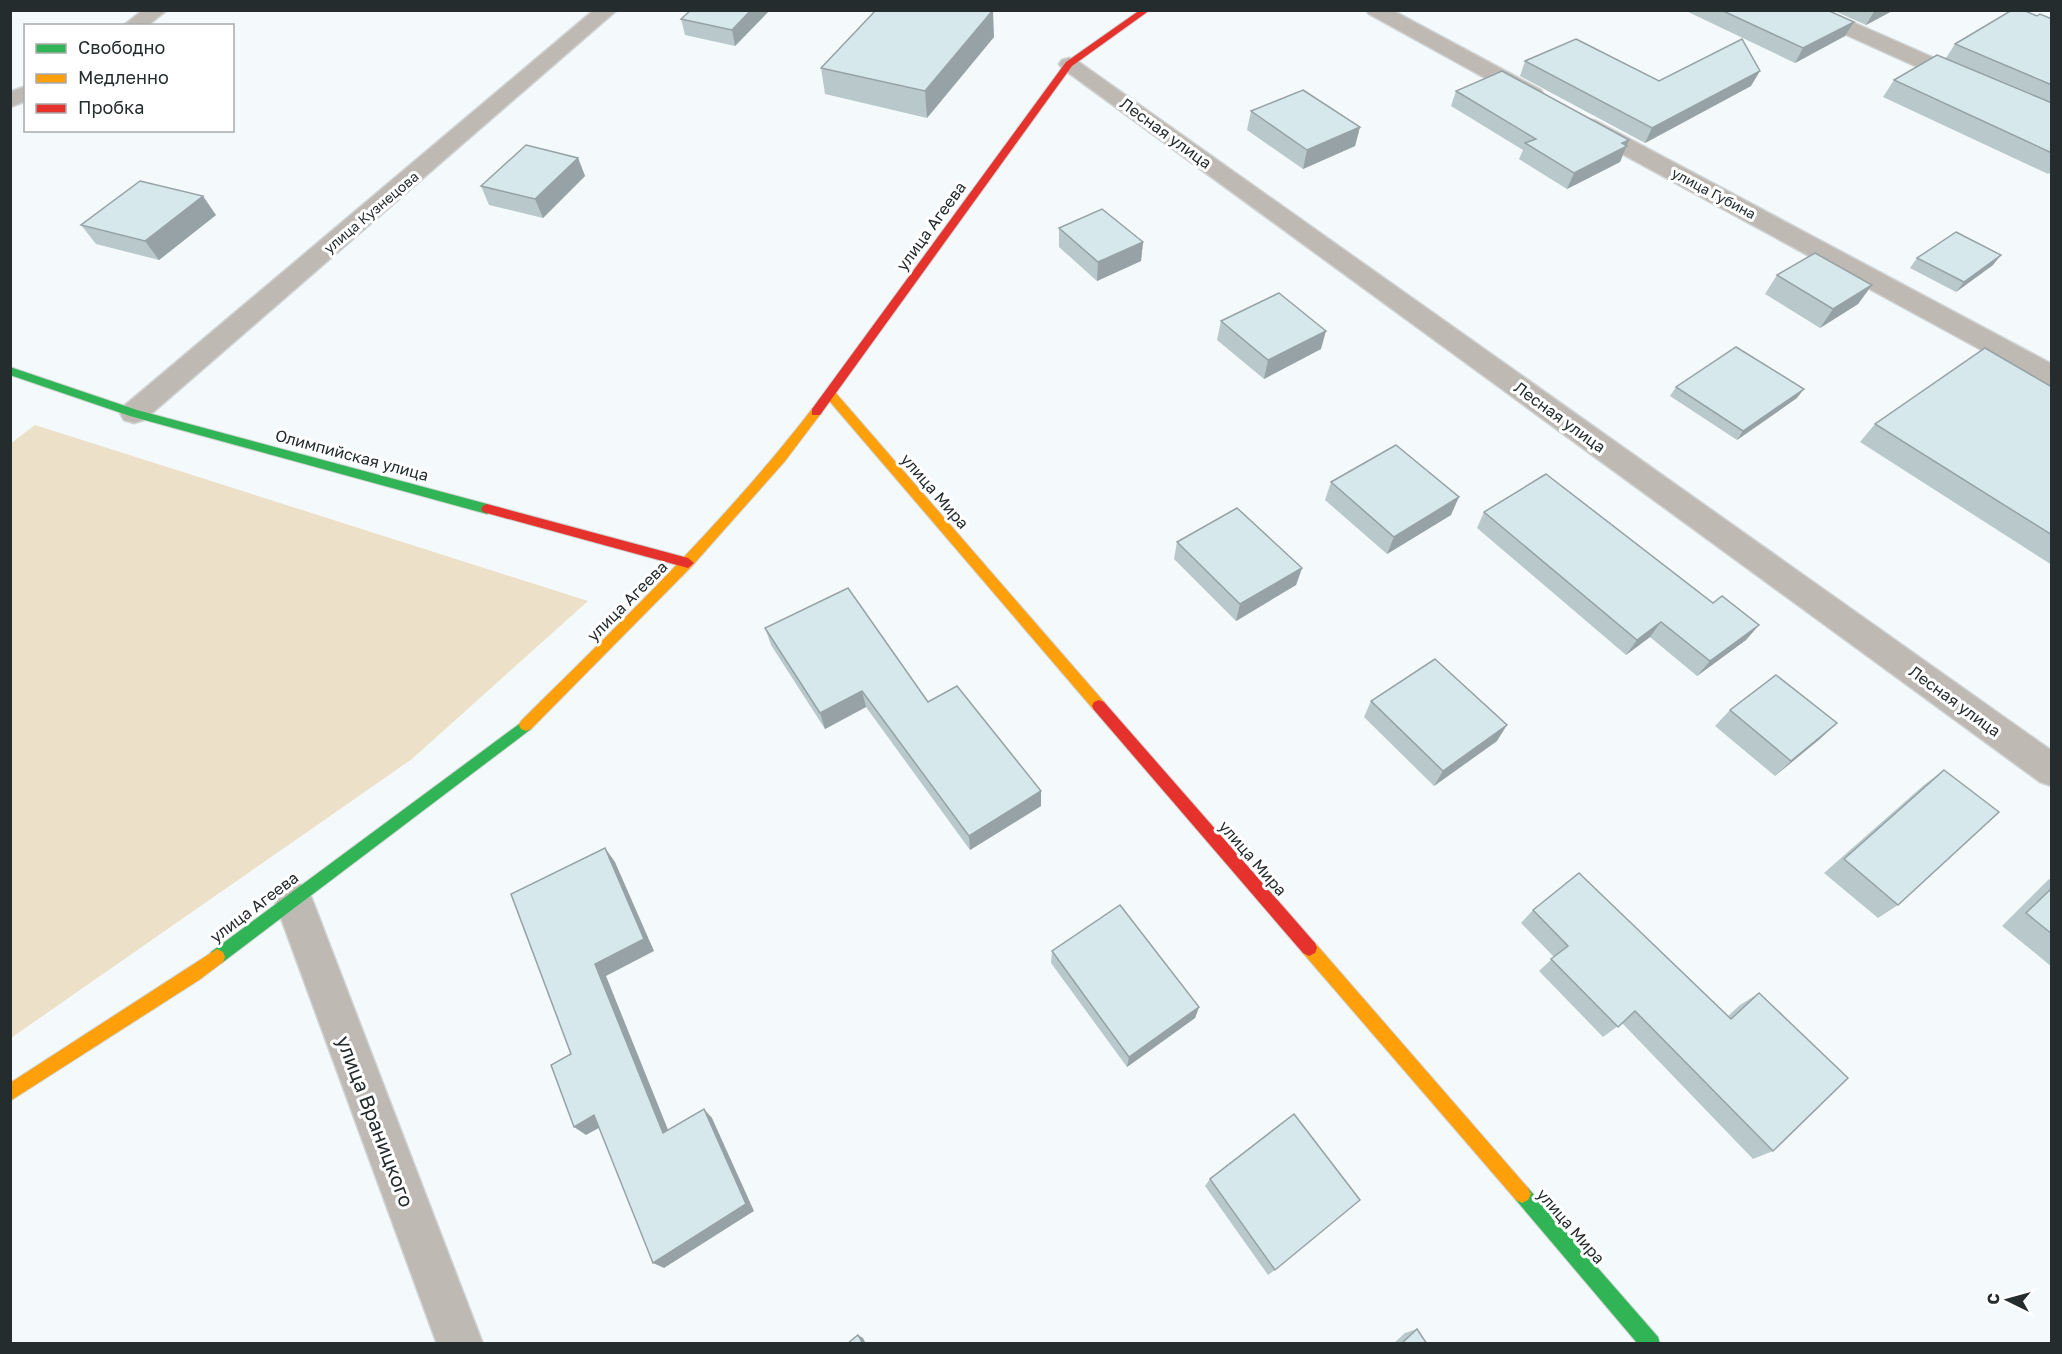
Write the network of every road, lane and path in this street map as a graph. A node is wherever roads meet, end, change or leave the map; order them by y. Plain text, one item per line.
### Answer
1 (157, 10) edge
2 (607, 10) edge
3 (1146, 10) edge
4 (1376, 10) edge
5 (1807, 10) edge
6 (136, 24) edge
7 (1069, 64) junction
8 (1988, 90) edge
9 (24, 93) edge
10 (10, 101) edge
11 (1552, 106) edge
12 (1573, 117) edge
13 (10, 370) edge
14 (2052, 376) edge
15 (830, 394) junction
16 (134, 413) junction
17 (688, 563) junction
18 (2052, 771) edge
19 (293, 899) junction
20 (10, 1093) edge
21 (460, 1344) edge
22 (1651, 1344) edge

1 - 6 street
2 - 16 street, улица Кузнецова
3 - 7 street, улица Агеева
4 - 11 street
5 - 8 street
7 - 15 street, улица Агеева
7 - 18 street, Лесная улица
9 - 10 street
12 - 14 street, улица Губина
13 - 16 street, Олимпийская улица
15 - 17 street, улица Агеева
15 - 22 street, улица Мира
16 - 17 street, Олимпийская улица
17 - 19 street, улица Агеева
19 - 20 street, улица Агеева
19 - 21 street, улица Враницкого

